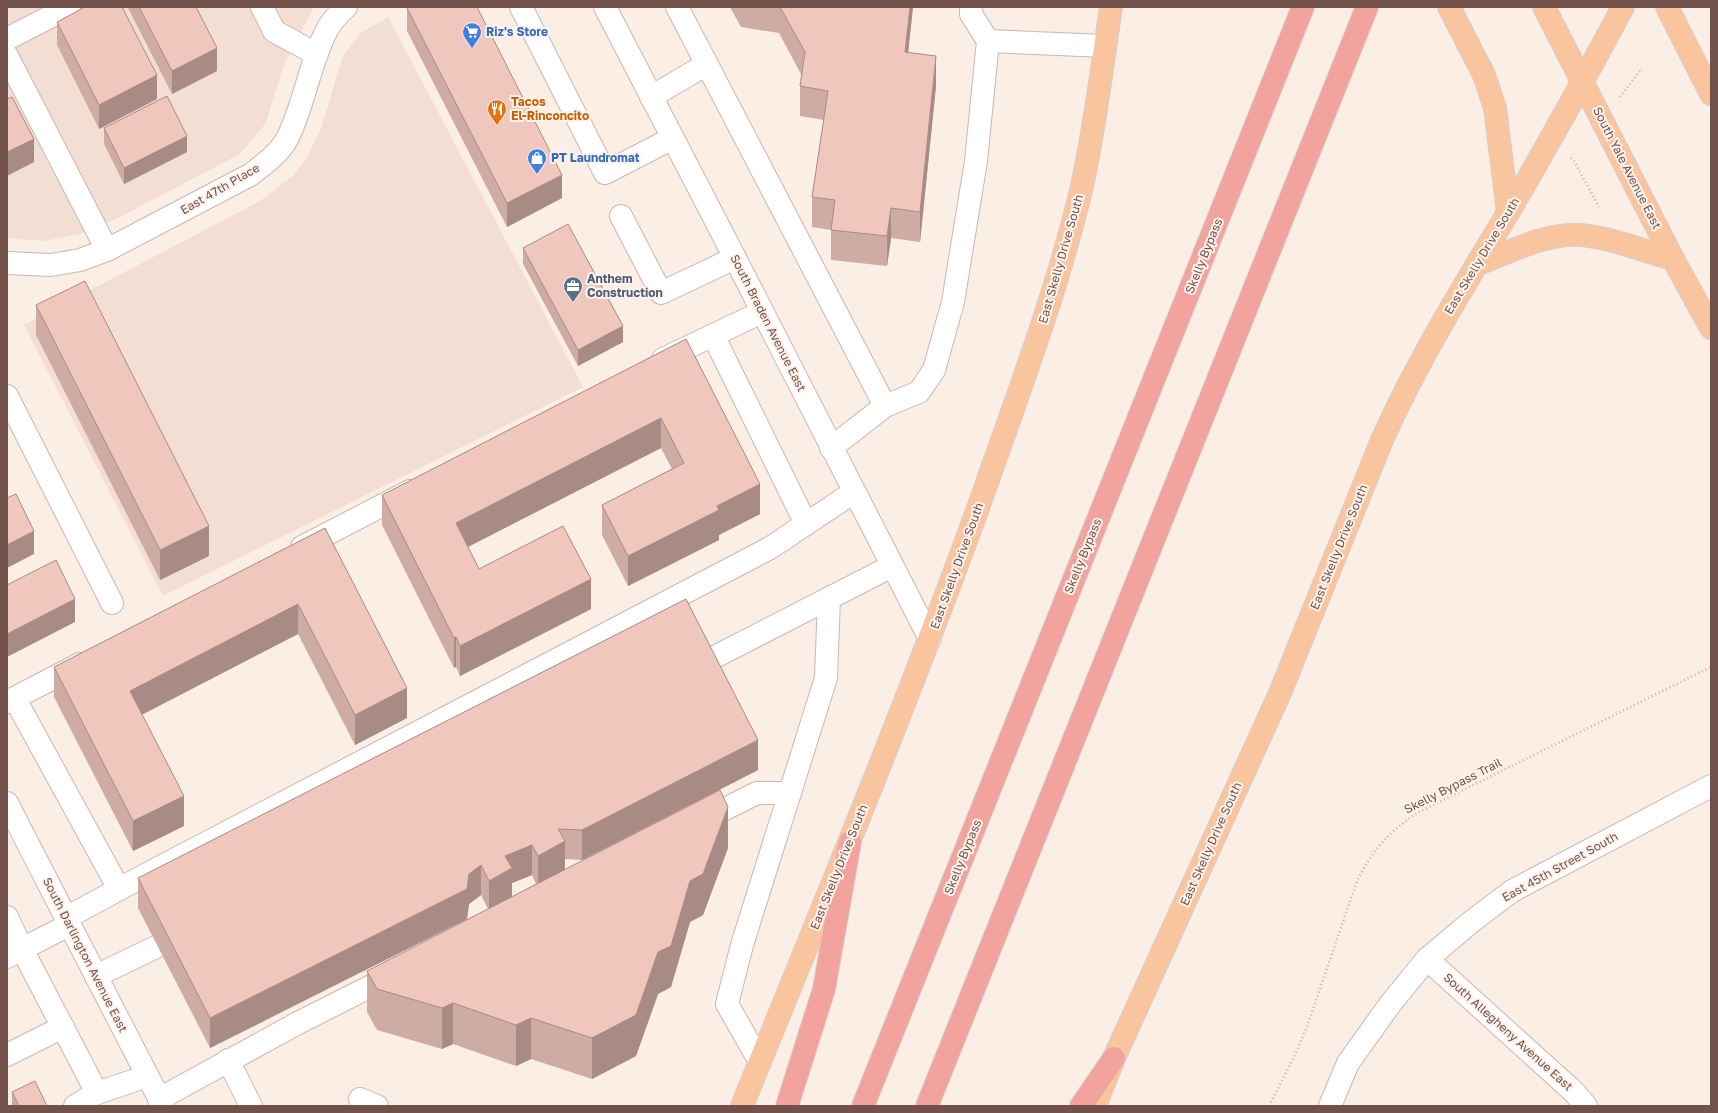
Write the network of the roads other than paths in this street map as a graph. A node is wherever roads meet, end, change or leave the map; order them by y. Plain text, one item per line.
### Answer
1 (69, 7) edge
2 (262, 7) edge
3 (346, 7) edge
4 (521, 7) edge
5 (605, 7) edge
6 (678, 7) edge
7 (971, 7) edge
8 (1111, 7) edge
9 (1303, 7) edge
10 (1367, 7) edge
11 (1449, 7) edge
12 (1544, 7) edge
13 (1623, 7) edge
14 (1667, 7) edge
15 (7, 39) edge
16 (988, 41) junction
17 (1105, 46) junction
18 (316, 54) junction
19 (7, 56) edge
20 (707, 64) junction
21 (1583, 82) junction
22 (1711, 94) edge
23 (651, 97) junction
24 (673, 138) junction
25 (1508, 212) junction
26 (621, 216) dead end
27 (106, 250) junction
28 (735, 258) junction
29 (1673, 259) junction
30 (7, 263) edge
31 (1476, 265) junction
32 (762, 312) junction
33 (1711, 328) edge
34 (713, 335) junction
35 (645, 368) edge
36 (7, 396) edge
37 (884, 406) junction
38 (832, 448) junction
39 (428, 481) edge
40 (854, 492) junction
41 (806, 524) junction
42 (283, 557) edge
43 (892, 566) junction
44 (829, 598) junction
45 (112, 603) dead end
46 (930, 639) junction
47 (99, 653) edge
48 (703, 663) edge
49 (11, 700) edge
50 (1711, 786) edge
51 (790, 792) junction
52 (7, 804) edge
53 (687, 829) edge
54 (850, 842) junction
55 (119, 889) junction
56 (7, 917) edge
57 (68, 922) junction
58 (158, 946) edge
59 (15, 953) edge
60 (1427, 959) junction
61 (411, 966) edge
62 (96, 976) junction
63 (63, 1027) junction
64 (7, 1056) edge
65 (1114, 1058) junction
66 (228, 1060) junction
67 (760, 1062) junction
68 (147, 1076) junction
69 (97, 1093) junction
70 (161, 1102) edge
71 (75, 1106) edge
72 (250, 1106) edge
73 (742, 1106) edge
74 (787, 1106) edge
75 (863, 1106) edge
76 (927, 1106) edge
77 (1081, 1106) edge
78 (1095, 1106) edge
79 (1330, 1106) edge
80 (1586, 1106) edge

1 - 15 street
2 - 18 street
3 - 18 street, East 47th Place
4 - 24 street
5 - 23 street, South Braden Avenue East
6 - 20 street
7 - 16 street
8 - 17 main road, East Skelly Drive South
9 - 75 highway, Skelly Bypass
10 - 76 highway
11 - 25 main road
12 - 21 main road, South Yale Avenue East
13 - 21 main road, East Skelly Drive South
14 - 22 main road
16 - 17 street
16 - 37 street
17 - 46 main road, East Skelly Drive South
18 - 27 street, East 47th Place
19 - 27 street
20 - 23 street
20 - 37 street
21 - 25 main road, East Skelly Drive South
21 - 29 main road, South Yale Avenue East
23 - 24 street, South Braden Avenue East
24 - 28 street, South Braden Avenue East
25 - 31 main road, East Skelly Drive South
26 - 28 street
27 - 30 street, East 47th Place
28 - 32 street, South Braden Avenue East
29 - 31 main road
29 - 33 main road, South Yale Avenue East
31 - 65 main road, East Skelly Drive South
32 - 34 street
32 - 38 street, South Braden Avenue East
34 - 35 street
34 - 41 street
36 - 45 street
37 - 38 street
38 - 40 street, South Braden Avenue East
39 - 42 street
40 - 41 street
40 - 43 street, South Braden Avenue East
41 - 55 street
43 - 44 street
43 - 46 street, South Braden Avenue East
44 - 48 street
44 - 51 street
46 - 54 main road, East Skelly Drive South
47 - 49 street
49 - 55 street
50 - 60 street, East 45th Street South
51 - 53 street
51 - 67 street
52 - 57 street, South Darlington Avenue East
54 - 67 main road, East Skelly Drive South
54 - 74 highway
55 - 57 street
56 - 59 street
57 - 59 street
57 - 62 street, South Darlington Avenue East
58 - 62 street
59 - 63 street
60 - 79 street, East 45th Street South
60 - 80 street, South Allegheny Avenue East
61 - 66 street
62 - 68 street, South Darlington Avenue East
63 - 64 street
63 - 69 street
65 - 77 highway
65 - 78 main road, East Skelly Drive South
66 - 70 street
66 - 72 street
67 - 73 main road, East Skelly Drive South
68 - 69 street
68 - 70 street, South Darlington Avenue East
69 - 71 street

